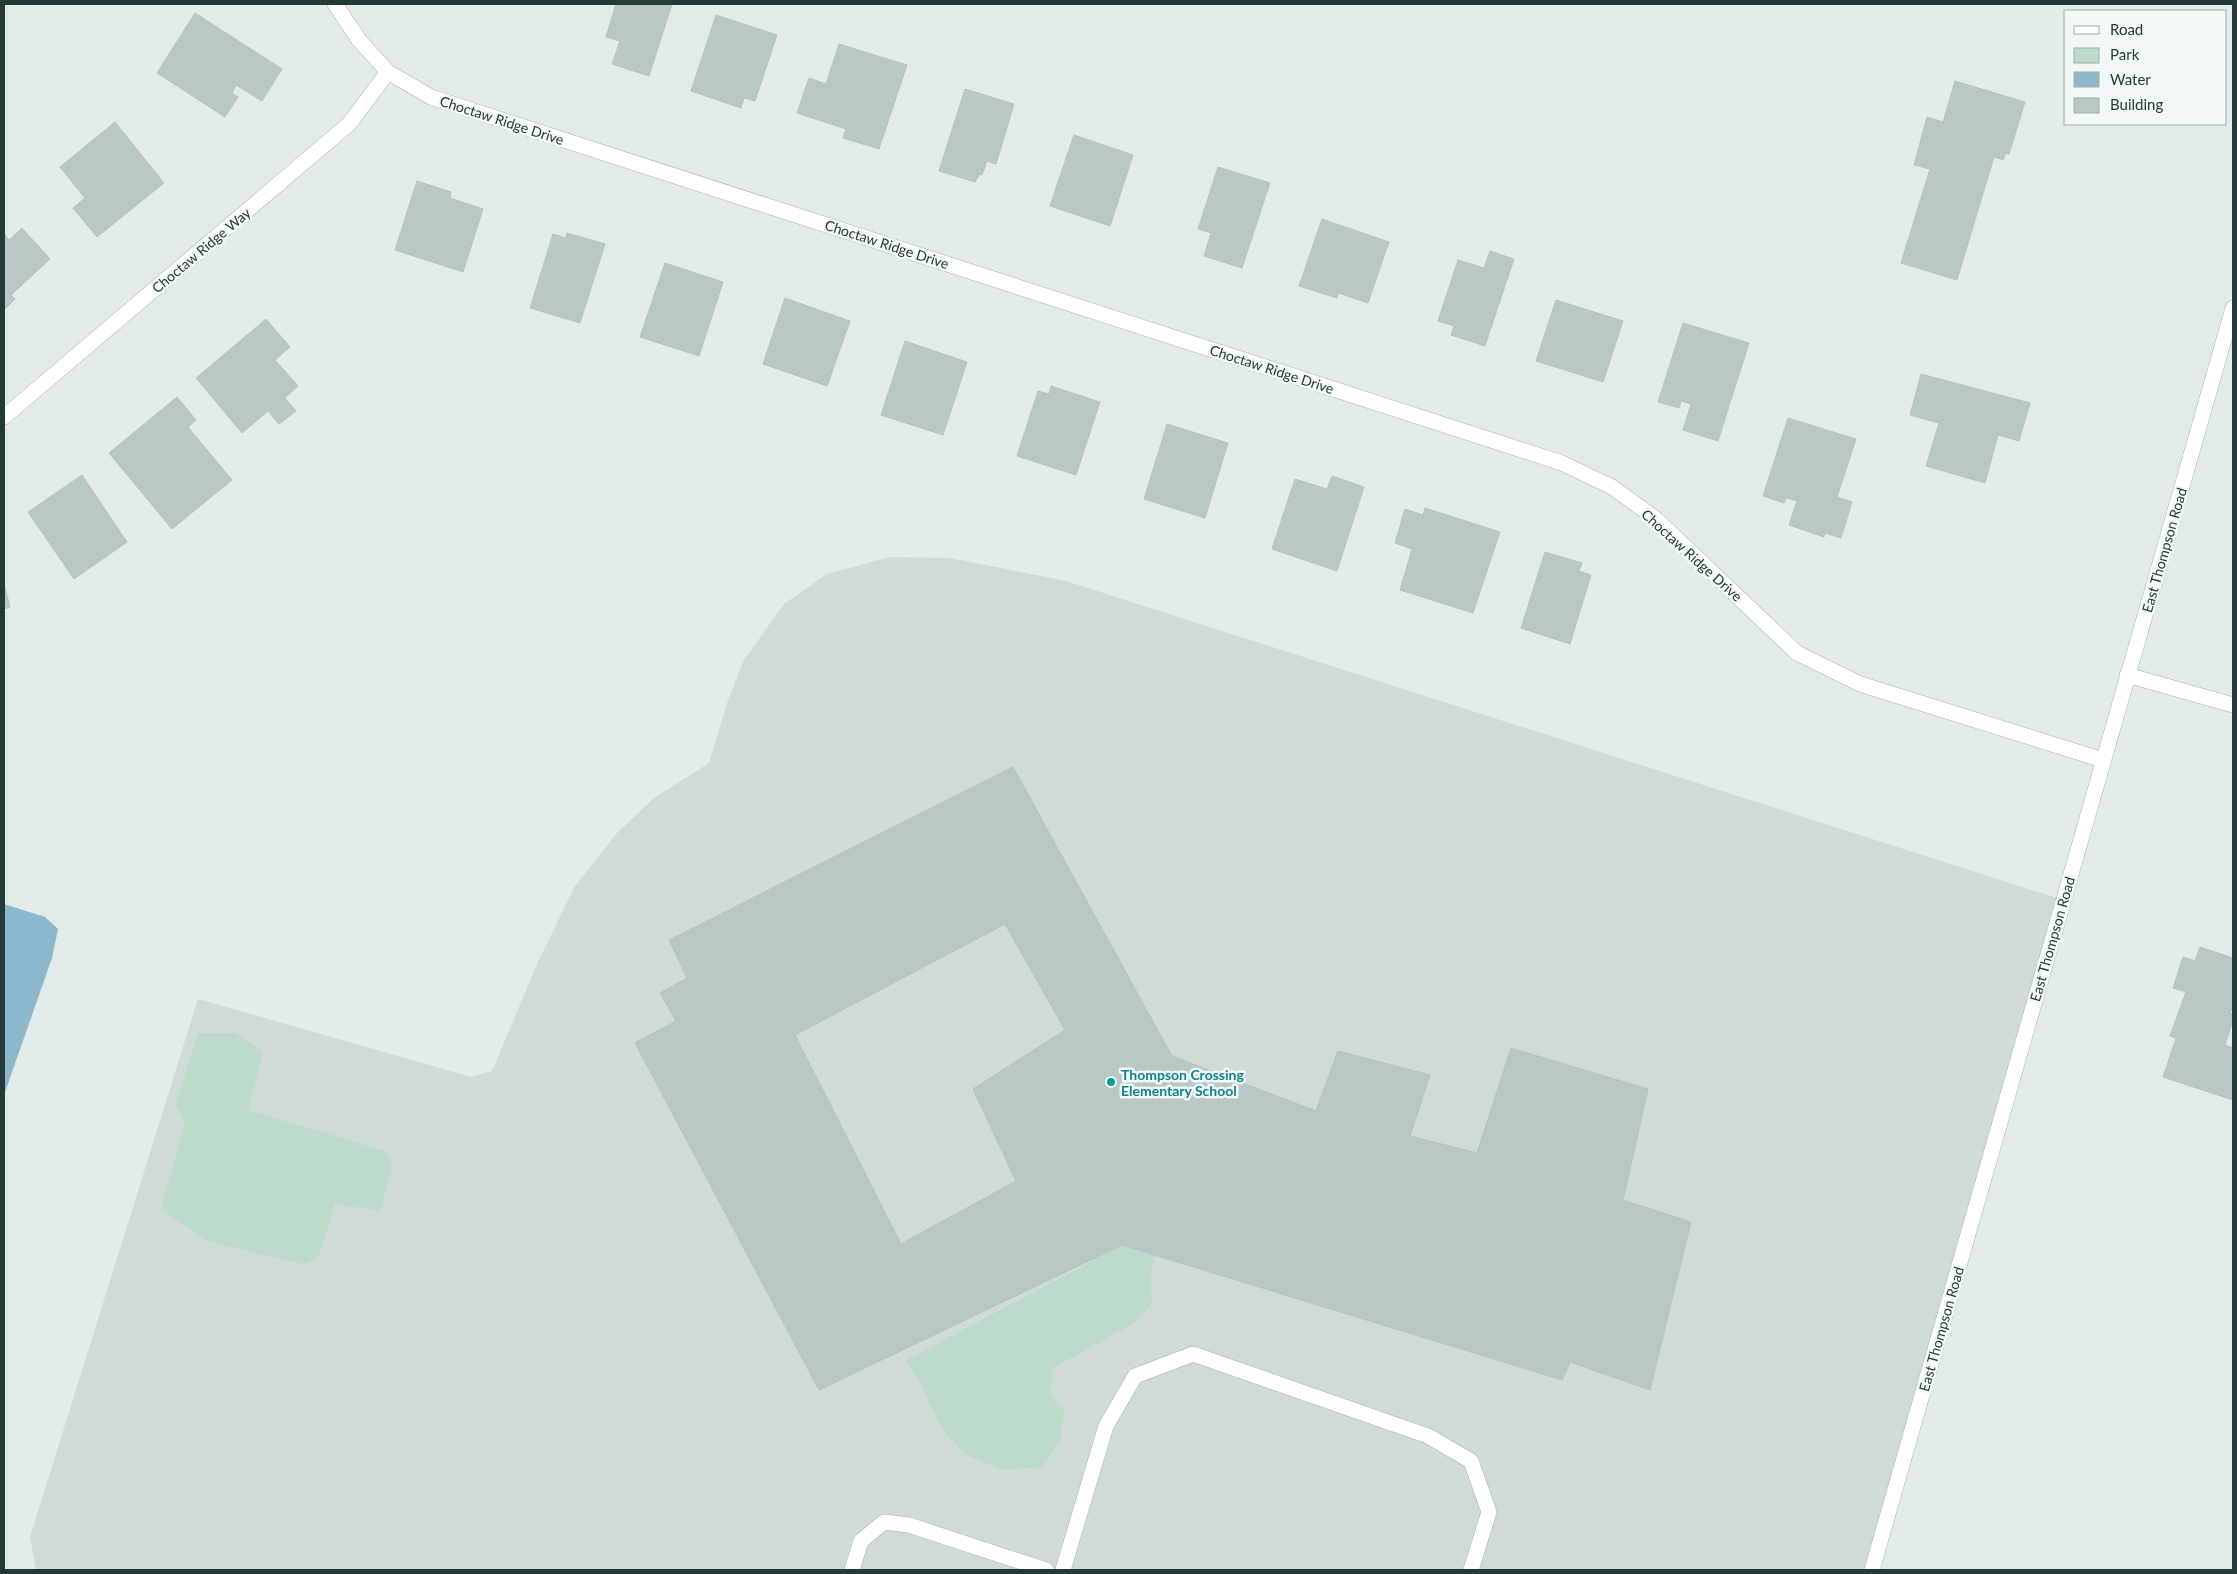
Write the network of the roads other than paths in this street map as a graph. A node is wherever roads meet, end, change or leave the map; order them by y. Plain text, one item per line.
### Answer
1 (335, 4) edge
2 (388, 72) junction
3 (2233, 308) edge
4 (4, 417) edge
5 (2127, 674) junction
6 (2233, 704) edge
7 (2103, 760) junction
8 (852, 1570) edge
9 (1046, 1570) edge
10 (1063, 1570) edge
11 (1471, 1570) edge
12 (1872, 1570) edge

1 - 2 street, Choctaw Ridge Drive
2 - 4 street, Choctaw Ridge Way
2 - 7 street, Choctaw Ridge Drive
3 - 5 street, East Thompson Road
5 - 6 street
5 - 7 street, East Thompson Road
7 - 12 street, East Thompson Road
8 - 9 street
10 - 11 street

